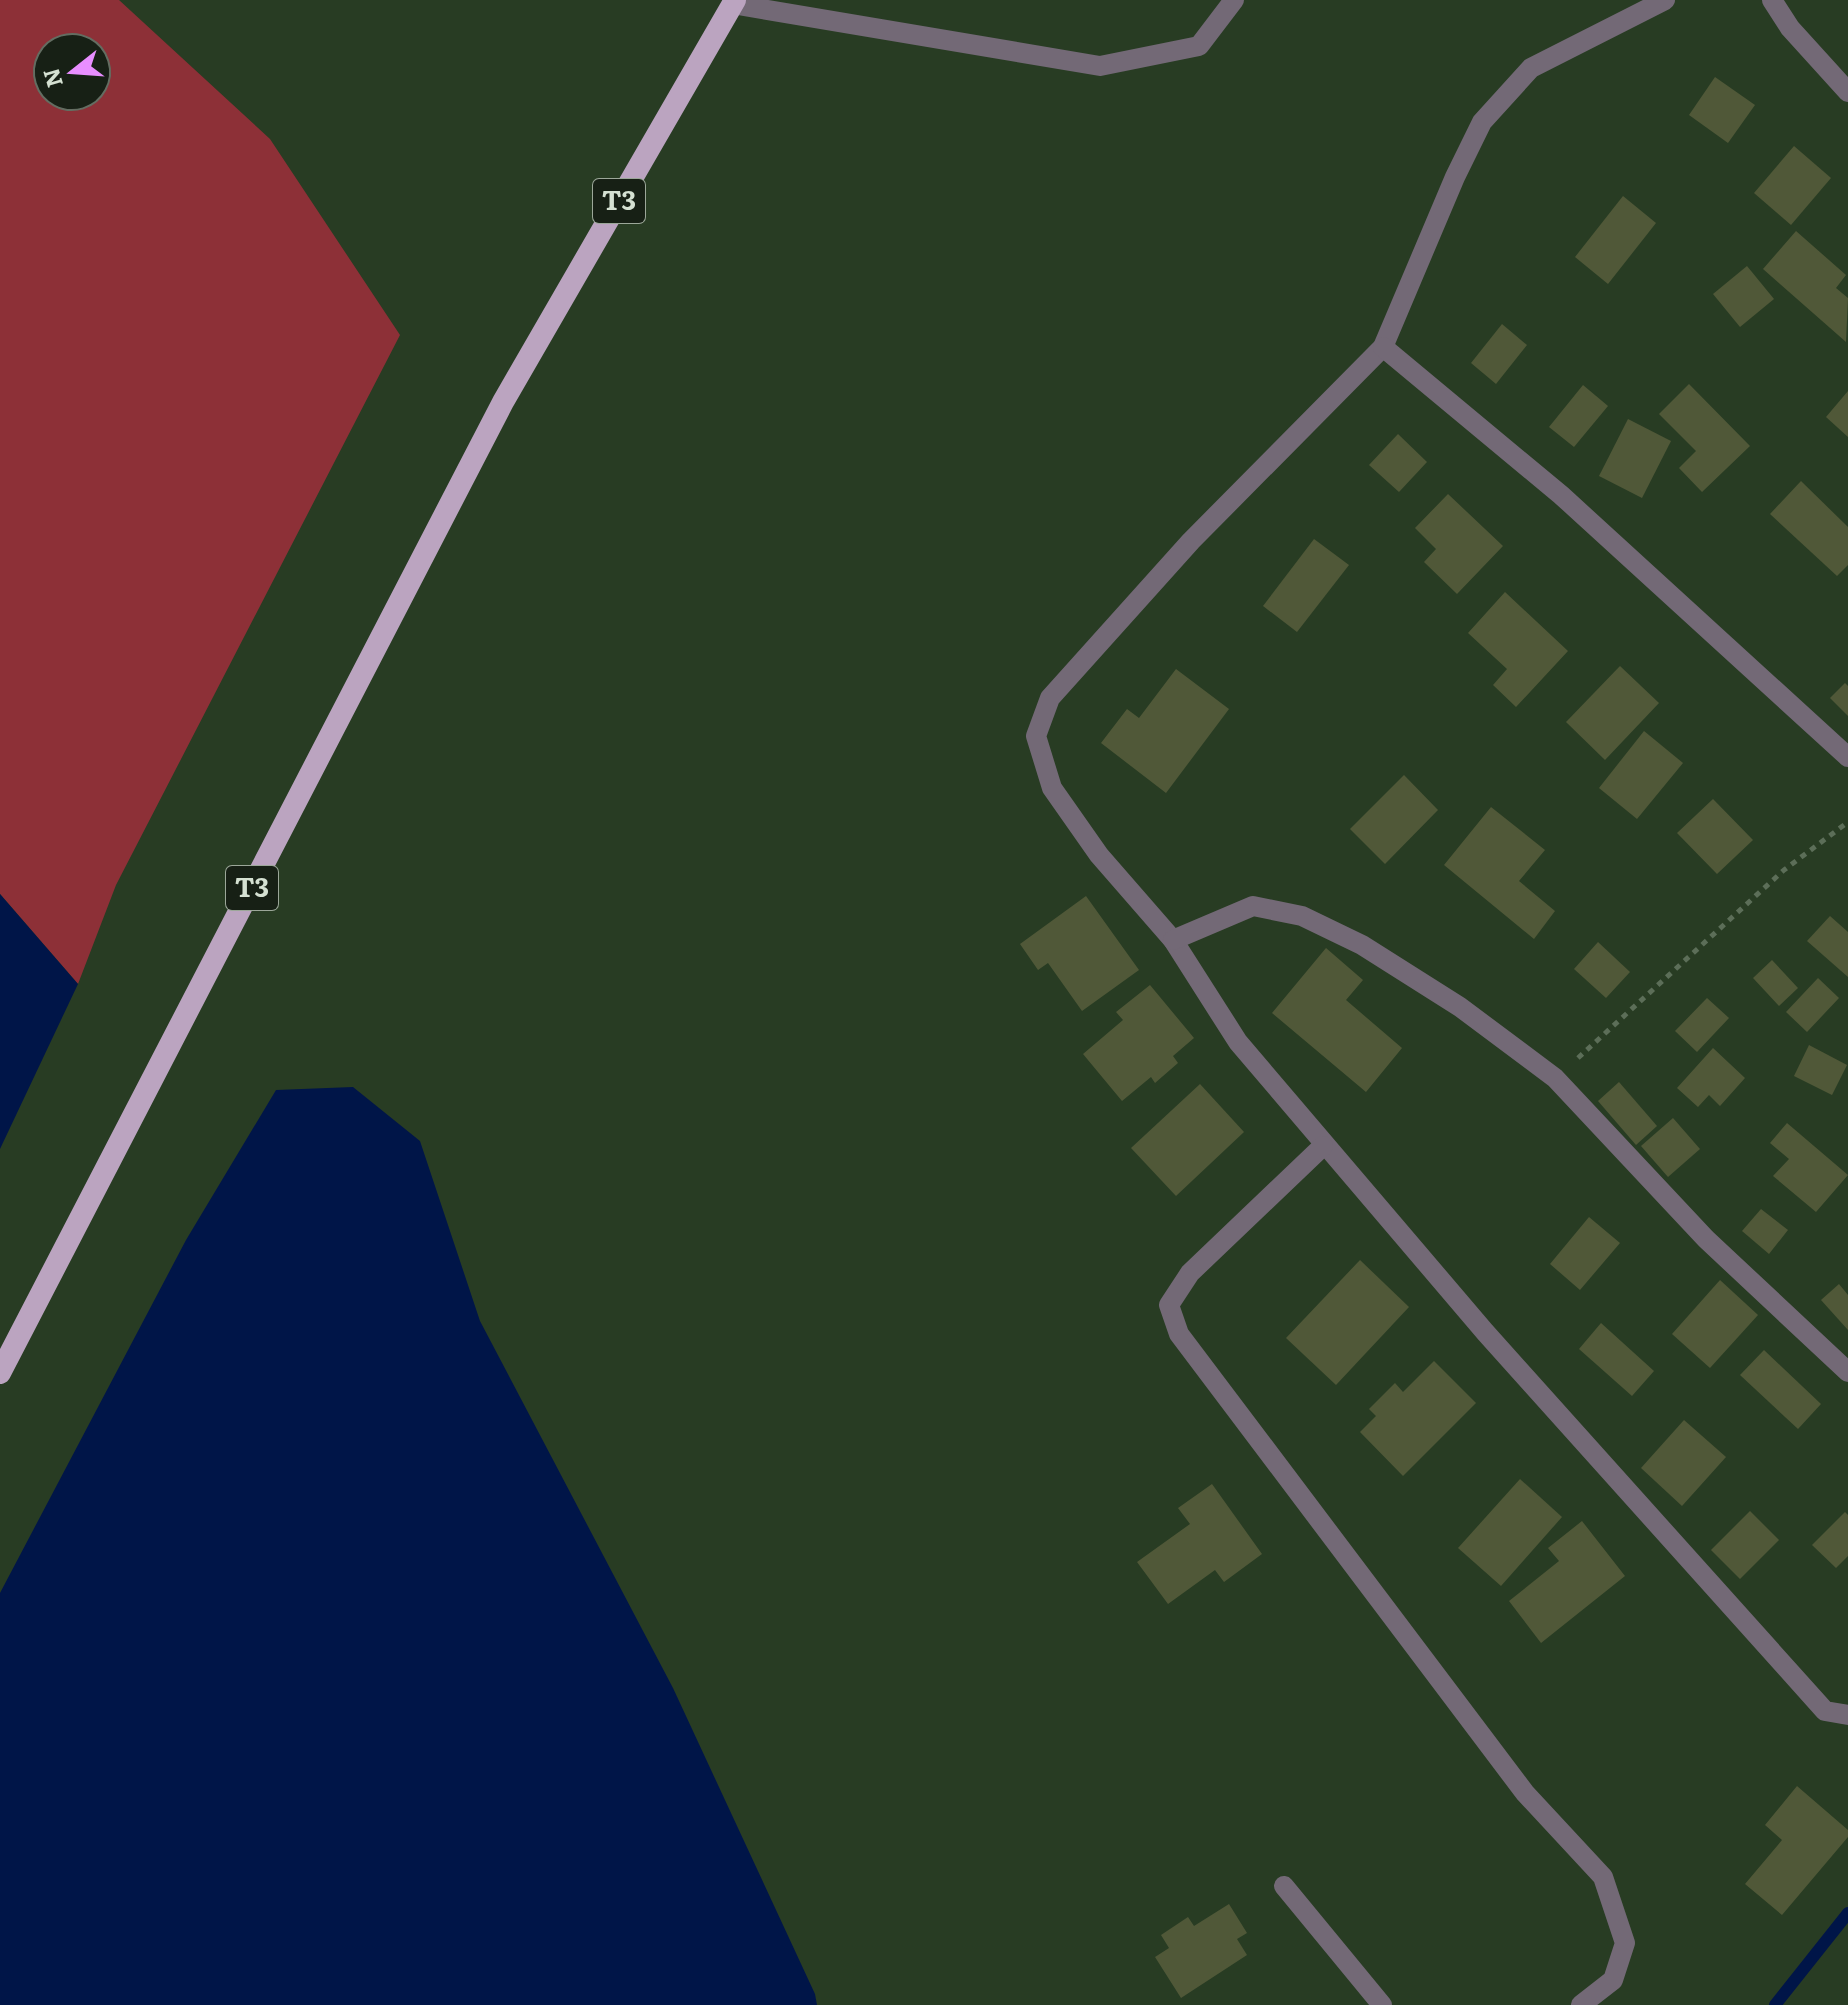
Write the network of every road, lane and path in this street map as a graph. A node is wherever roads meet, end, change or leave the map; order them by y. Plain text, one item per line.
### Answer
1 (1234, 0) edge
2 (1665, 0) edge
3 (1772, 0) edge
4 (734, 2) edge
5 (1848, 92) edge
6 (1383, 347) junction
7 (1848, 757) edge
8 (1848, 822) edge
9 (1173, 940) junction
10 (1555, 1078) junction
11 (1323, 1146) junction
12 (1848, 1372) edge
13 (0, 1373) edge
14 (1848, 1715) edge
15 (1284, 1886) dead end
16 (1382, 2005) edge
17 (1581, 2005) edge

1 - 4 street
2 - 6 street
3 - 5 street
4 - 13 highway, T3
6 - 7 street
6 - 9 street
8 - 10 path
9 - 10 street
9 - 11 street
10 - 12 street
11 - 14 street
11 - 17 street
15 - 16 street

